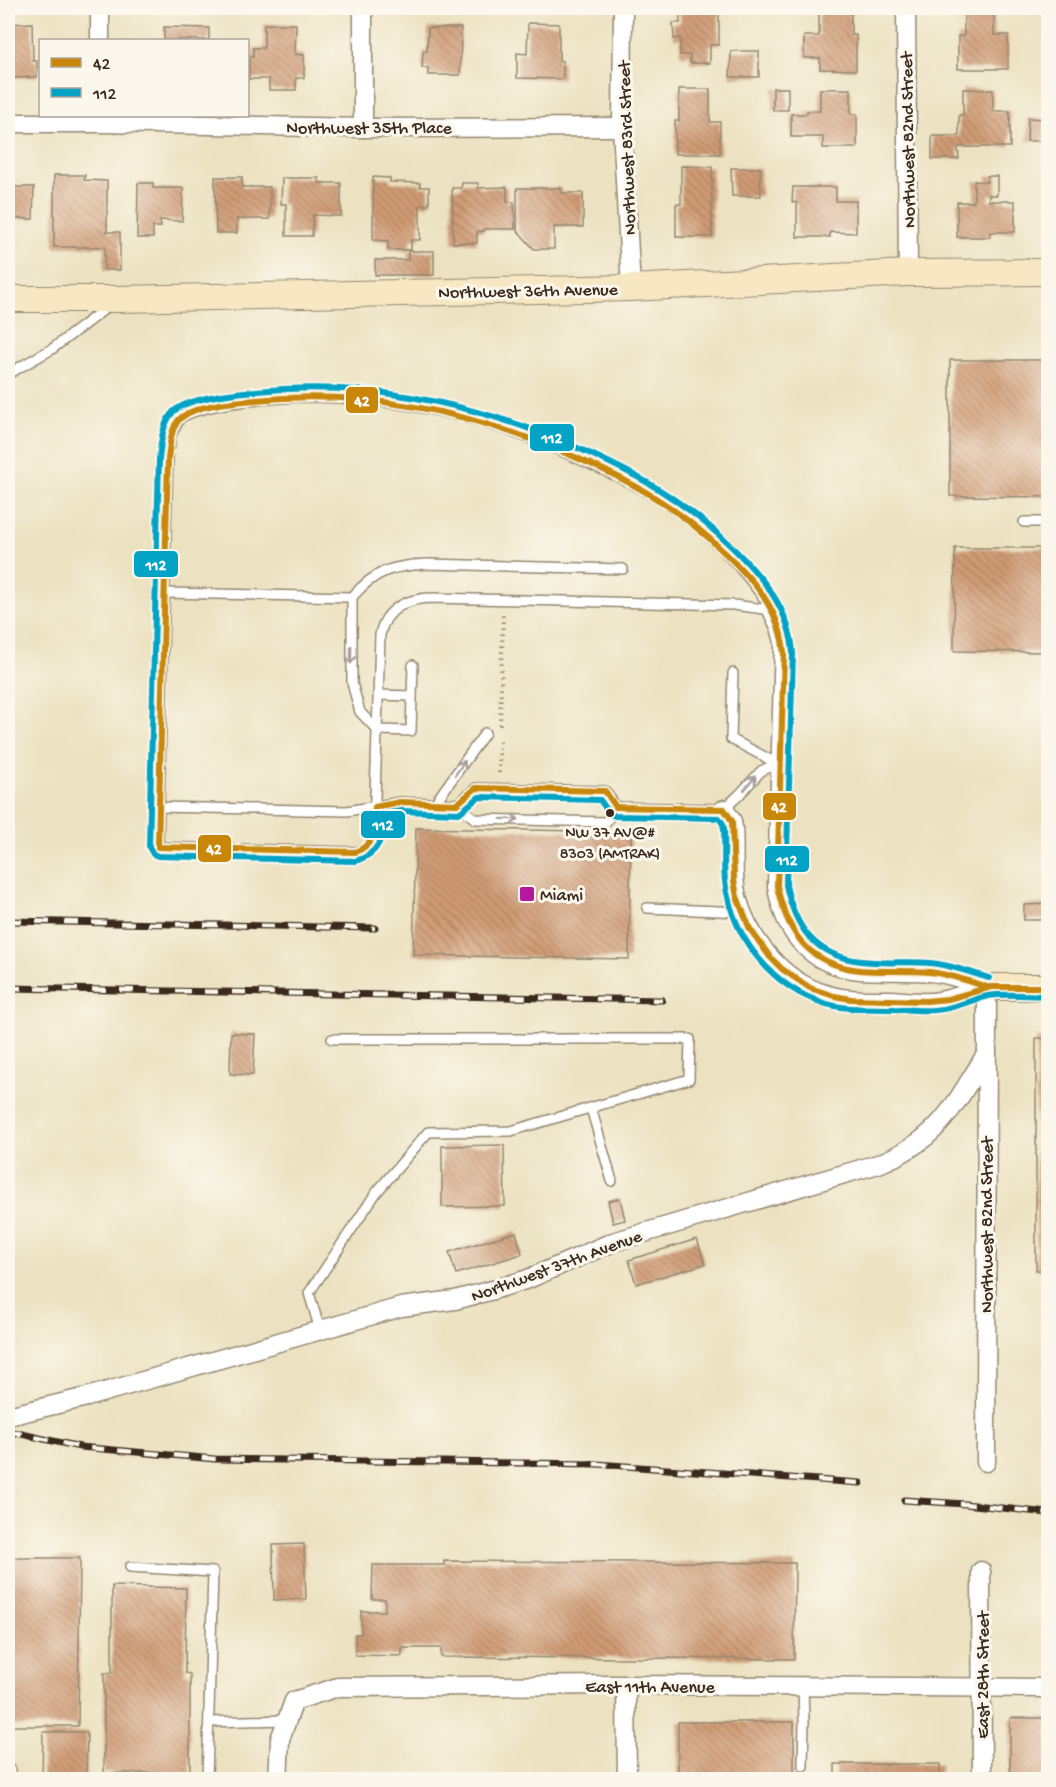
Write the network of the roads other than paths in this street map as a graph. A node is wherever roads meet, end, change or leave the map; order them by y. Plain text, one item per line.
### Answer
1 (100, 8) edge
2 (363, 8) edge
3 (623, 8) edge
4 (906, 8) edge
5 (100, 39) edge
6 (100, 119) edge
7 (8, 123) edge
8 (622, 127) junction
9 (363, 128) junction
10 (908, 273) junction
11 (1048, 273) edge
12 (631, 288) junction
13 (8, 299) edge
14 (118, 299) junction
15 (8, 374) edge
16 (1024, 522) dead end
17 (1048, 522) edge
18 (623, 569) dead end
19 (165, 592) junction
20 (352, 597) junction
21 (772, 610) junction
22 (413, 665) dead end
23 (733, 673) dead end
24 (378, 695) junction
25 (412, 696) junction
26 (377, 730) junction
27 (485, 733) dead end
28 (780, 765) junction
29 (435, 803) junction
30 (457, 804) junction
31 (159, 807) junction
32 (375, 807) junction
33 (616, 807) junction
34 (724, 809) junction
35 (647, 908) dead end
36 (742, 912) junction
37 (987, 987) junction
38 (1048, 987) edge
39 (332, 1039) dead end
40 (987, 1053) junction
41 (591, 1108) junction
42 (612, 1181) dead end
43 (320, 1330) junction
44 (8, 1416) edge
45 (986, 1462) dead end
46 (130, 1567) dead end
47 (981, 1571) dead end
48 (626, 1685) junction
49 (802, 1686) junction
50 (982, 1687) junction
51 (1048, 1688) edge
52 (287, 1720) junction
53 (209, 1722) junction
54 (803, 1766) dead end
55 (8, 1770) edge
56 (10, 1779) edge
57 (207, 1779) edge
58 (278, 1779) edge
59 (627, 1779) edge
60 (982, 1779) edge

1 - 5 street
2 - 9 street
3 - 8 street, Northwest 83rd Street
4 - 10 street, Northwest 82nd Street
6 - 7 street, Northwest 35th Place
6 - 9 street, Northwest 35th Place
8 - 9 street, Northwest 35th Place
8 - 12 street, Northwest 83rd Street
10 - 11 street, Northwest 36th Avenue
10 - 12 street, Northwest 36th Avenue
12 - 14 street, Northwest 36th Avenue
13 - 14 street, Northwest 36th Avenue
14 - 15 lane
16 - 17 lane
18 - 20 lane
19 - 20 lane
19 - 21 lane
19 - 31 lane
20 -> 26 lane
21 - 24 lane
21 - 28 street
22 - 25 lane
23 - 28 lane
24 - 25 lane
24 - 26 lane
25 - 26 lane
26 - 32 lane
29 -> 27 lane
34 -> 28 lane
28 - 37 street
29 - 30 lane
29 - 32 lane
30 -> 33 lane
30 - 33 lane
31 - 32 lane
31 - 32 lane
33 - 34 lane
34 - 36 street
35 - 36 lane
36 - 37 street
37 - 38 street
37 - 40 street, Northwest 82nd Street
39 - 41 lane
40 - 43 street, Northwest 37th Avenue
40 - 45 street, Northwest 82nd Street
41 - 42 lane
41 - 43 lane
43 - 44 street, Northwest 37th Avenue
46 - 53 lane
47 - 50 street, East 28th Street
48 - 49 street, East 11th Avenue
48 - 52 street, East 11th Avenue
48 - 59 street
49 - 50 street, East 11th Avenue
49 - 54 lane
50 - 51 street, East 11th Avenue
50 - 60 street, East 28th Street
52 - 53 lane
52 - 58 street, East 11th Avenue
53 - 57 lane
55 - 56 lane

